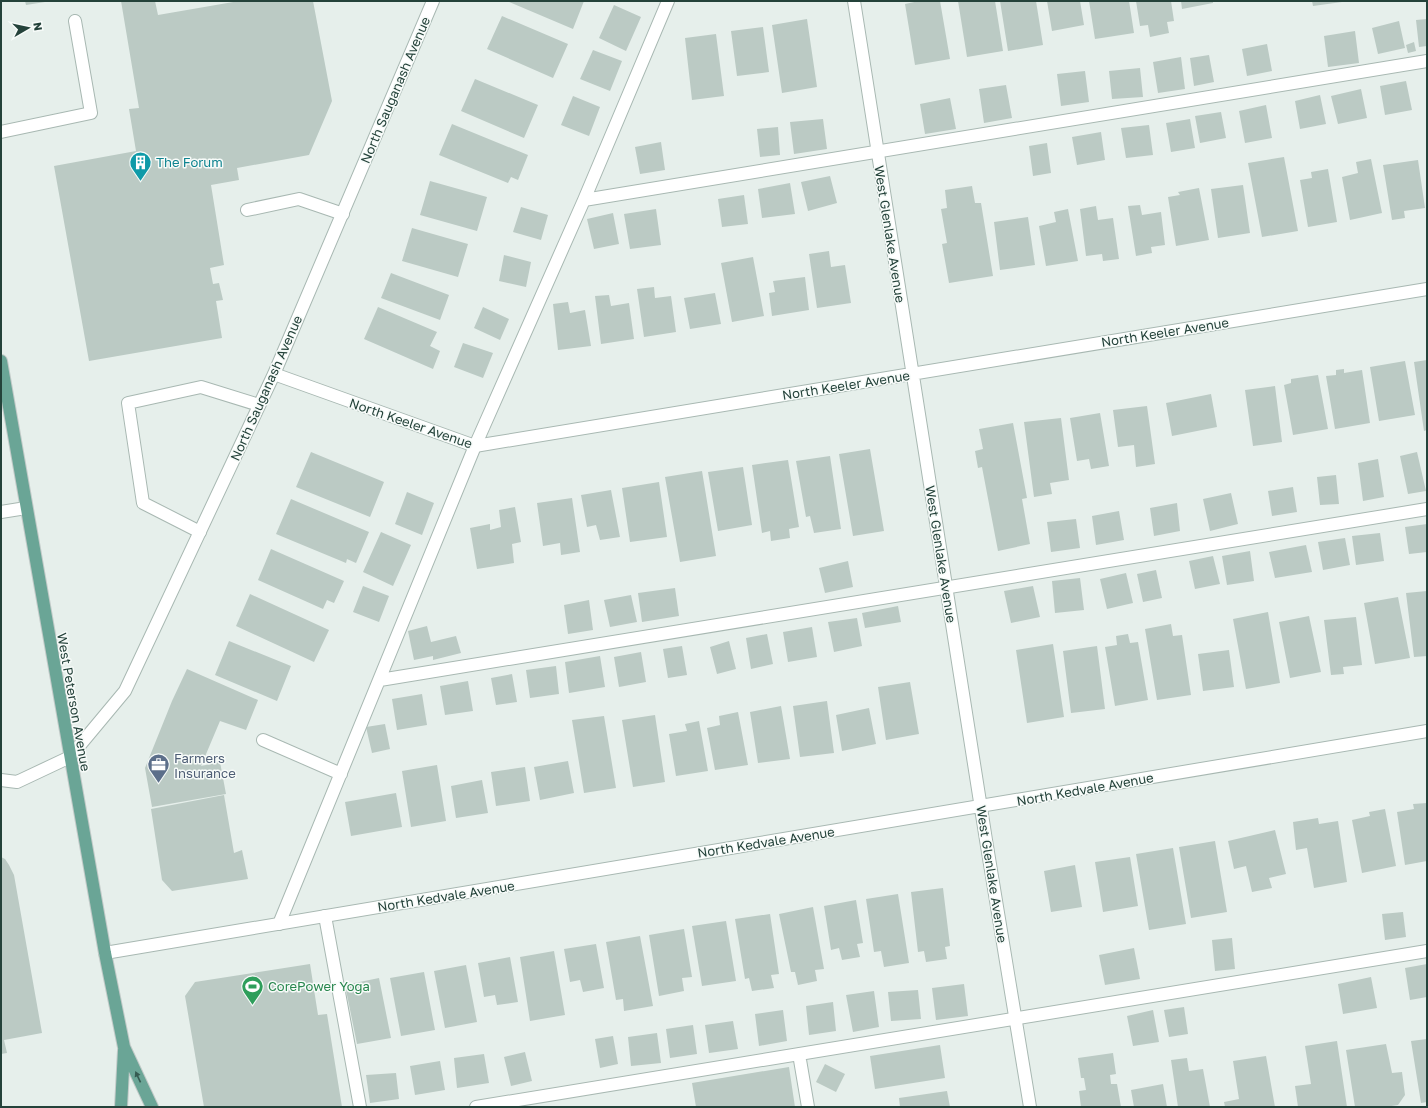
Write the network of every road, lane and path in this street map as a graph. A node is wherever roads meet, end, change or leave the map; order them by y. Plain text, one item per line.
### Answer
1 (433, 1) edge
2 (668, 1) edge
3 (854, 1) edge
4 (75, 21) dead end
5 (1427, 61) edge
6 (1, 132) edge
7 (877, 152) junction
8 (584, 200) junction
9 (247, 210) dead end
10 (343, 214) junction
11 (1427, 289) edge
12 (1, 361) edge
13 (274, 374) junction
14 (912, 374) junction
15 (259, 406) junction
16 (475, 446) junction
17 (26, 508) junction
18 (1427, 509) edge
19 (1, 512) edge
20 (200, 532) junction
21 (946, 588) junction
22 (380, 680) junction
23 (1427, 731) edge
24 (263, 740) dead end
25 (70, 757) junction
26 (341, 774) junction
27 (1, 780) edge
28 (980, 806) junction
29 (325, 916) junction
30 (279, 924) junction
31 (1427, 951) edge
32 (105, 952) junction
33 (1016, 1018) junction
34 (124, 1047) junction
35 (799, 1054) junction
36 (121, 1107) edge
37 (152, 1107) edge
38 (360, 1107) edge
39 (476, 1107) edge
40 (808, 1107) edge
41 (1030, 1107) edge

1 - 10 street, North Sauganash Avenue
2 - 8 street
3 - 7 street, West Glenlake Avenue
4 - 6 street
5 - 7 street
7 - 8 street
7 - 14 street, West Glenlake Avenue
8 - 16 street
9 - 10 street
10 - 13 street, North Sauganash Avenue
11 - 14 street, North Keeler Avenue
12 - 17 main road, West Peterson Avenue
13 - 15 street, North Sauganash Avenue
13 - 16 street, North Keeler Avenue
14 - 16 street, North Keeler Avenue
14 - 21 street, West Glenlake Avenue
15 - 20 street, North Sauganash Avenue
15 - 20 street
16 - 22 street
17 - 19 street
17 - 25 main road, West Peterson Avenue
18 - 21 street
20 - 25 street, North Sauganash Avenue
21 - 22 street
21 - 28 street, West Glenlake Avenue
22 - 26 street
23 - 28 street, North Kedvale Avenue
24 - 26 street
25 - 27 street
25 - 32 main road, West Peterson Avenue
26 - 30 street
28 - 29 street, North Kedvale Avenue
28 - 33 street, West Glenlake Avenue
29 - 30 street, North Kedvale Avenue
29 - 38 street
30 - 32 street, North Kedvale Avenue
31 - 33 street
32 - 34 main road, West Peterson Avenue
33 - 35 street
33 - 41 street, West Glenlake Avenue
34 - 36 main road, West Peterson Avenue
37 -> 34 main road, West Peterson Avenue
35 - 39 street
35 - 40 street

